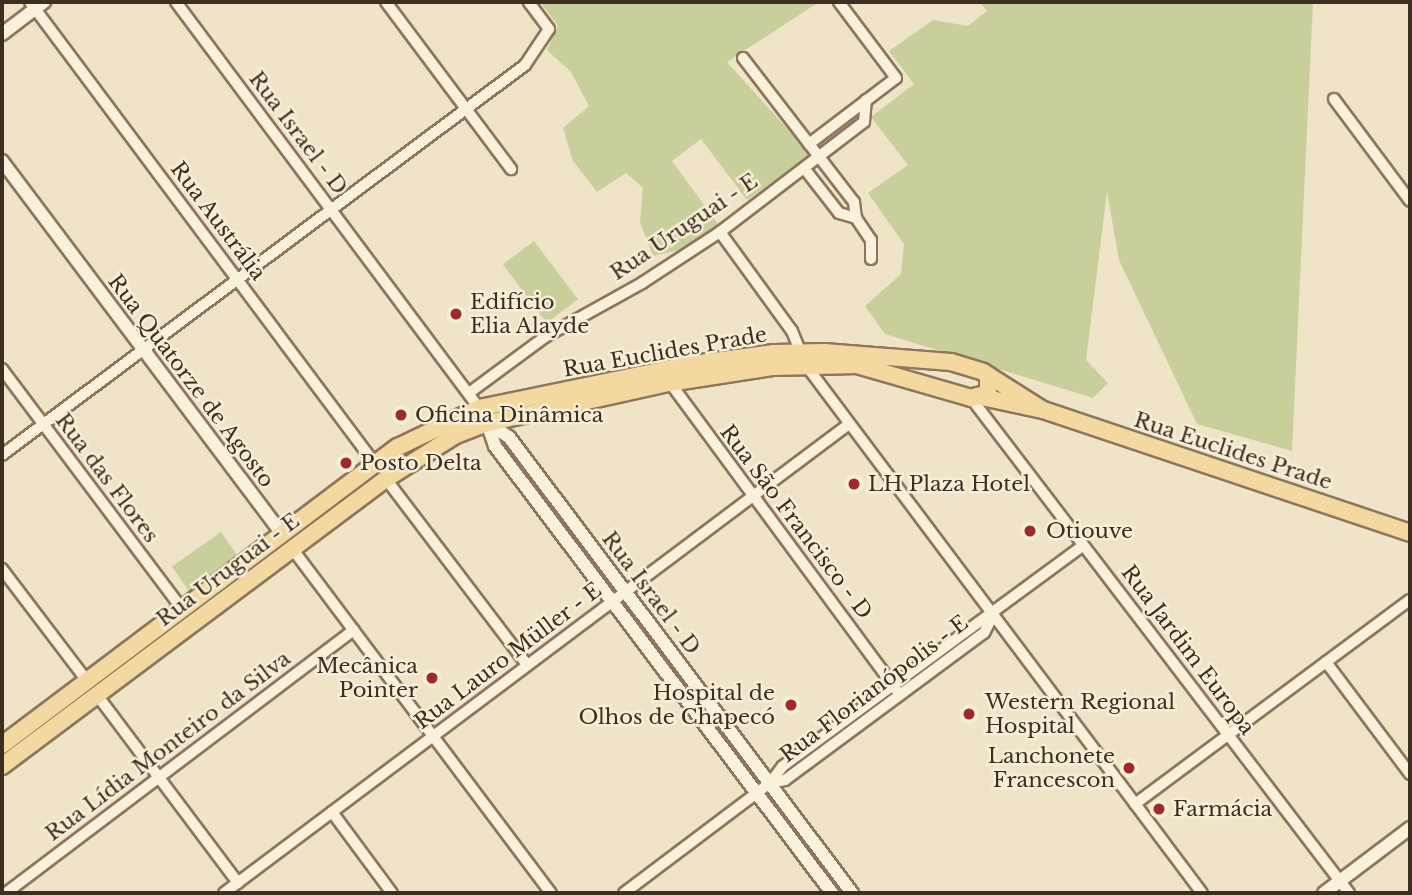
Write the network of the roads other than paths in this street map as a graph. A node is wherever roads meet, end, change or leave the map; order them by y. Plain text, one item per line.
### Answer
1 (176, 2) edge
2 (386, 2) edge
3 (529, 2) edge
4 (839, 2) edge
5 (37, 4) edge
6 (2, 34) edge
7 (743, 58) dead end
8 (1334, 99) dead end
9 (866, 100) junction
10 (467, 111) junction
11 (809, 144) junction
12 (819, 156) junction
13 (2, 161) edge
14 (804, 168) junction
15 (511, 169) dead end
16 (1410, 201) edge
17 (854, 202) junction
18 (331, 209) junction
19 (839, 213) junction
20 (856, 218) junction
21 (720, 232) junction
22 (871, 259) dead end
23 (238, 279) junction
24 (144, 350) junction
25 (804, 358) junction
26 (943, 363) junction
27 (2, 369) edge
28 (988, 375) junction
29 (667, 376) junction
30 (935, 387) junction
31 (469, 393) junction
32 (974, 397) junction
33 (479, 408) junction
34 (1043, 410) junction
35 (488, 423) junction
36 (849, 424) junction
37 (43, 425) junction
38 (2, 455) edge
39 (375, 464) junction
40 (386, 479) junction
41 (753, 496) junction
42 (1410, 533) edge
43 (282, 534) junction
44 (1083, 546) junction
45 (293, 548) junction
46 (2, 569) edge
47 (625, 592) junction
48 (1410, 600) edge
49 (612, 602) junction
50 (182, 609) junction
51 (993, 615) junction
52 (354, 631) junction
53 (1326, 662) junction
54 (527, 665) junction
55 (87, 681) junction
56 (892, 684) junction
57 (97, 695) junction
58 (900, 695) junction
59 (1228, 735) junction
60 (433, 736) junction
61 (2, 745) edge
62 (2, 766) edge
63 (1410, 774) edge
64 (159, 778) junction
65 (770, 783) junction
66 (756, 794) junction
67 (1135, 804) junction
68 (332, 812) junction
69 (1410, 828) edge
70 (1340, 881) junction
71 (238, 883) junction
72 (6, 893) edge
73 (224, 893) edge
74 (392, 893) edge
75 (551, 893) edge
76 (624, 893) edge
77 (832, 893) edge
78 (852, 893) edge
79 (1202, 893) edge
80 (1324, 893) edge
81 (1349, 893) edge

1 - 18 street, Rua Israel - D
2 - 10 street
3 - 10 street
4 - 9 street
5 - 6 street
5 - 23 street, Rua Austrália
7 - 11 street
8 - 16 street
9 - 11 street
9 - 12 street, Rua Uruguai - E
10 - 15 street
10 - 18 street
11 - 12 street
12 - 14 street, Rua Uruguai - E
12 - 17 street
13 - 24 street, Rua Quatorze de Agosto
14 - 19 street
14 - 21 street, Rua Uruguai - E
17 - 19 street
17 - 20 street
18 - 23 street
18 - 31 street, Rua Israel - D
19 - 20 street
20 - 22 street
21 - 25 street
21 - 31 street, Rua Uruguai - E
23 - 24 street
23 - 39 street, Rua Austrália
24 - 37 street
24 - 43 street, Rua Quatorze de Agosto
25 - 26 main road, Rua Euclides Prade
25 - 29 main road, Rua Euclides Prade
25 - 30 main road, Rua Euclides Prade
25 - 36 street
26 - 28 main road, Rua Euclides Prade
26 - 30 main road
27 - 37 street, Rua das Flores
28 - 32 main road
28 - 34 main road, Rua Euclides Prade
29 - 33 main road, Rua Euclides Prade
29 - 35 main road, Rua Euclides Prade
29 - 41 street, Rua São Francisco - D
30 - 32 main road, Rua Euclides Prade
31 - 33 street, Rua Israel - D
32 - 34 main road, Rua Euclides Prade
32 - 44 street, Rua Jardim Europa
33 - 35 street, Rua Israel - D
33 - 39 main road, Rua Uruguai - E
34 - 42 main road, Rua Euclides Prade
35 - 40 main road, Rua Uruguai - E
35 - 47 street, Rua Israel - D
35 - 49 street, Rua Israel - D
36 - 41 street, Rua Lauro Müller - E
36 - 51 street
37 - 38 street
37 - 50 street, Rua das Flores
39 - 43 main road, Rua Uruguai - E
40 - 45 main road, Rua Uruguai - E
40 - 54 street
41 - 47 street, Rua Lauro Müller - E
41 - 56 street, Rua São Francisco - D
43 - 45 street, Rua Quatorze de Agosto
43 - 50 main road, Rua Uruguai - E
44 - 51 street, Rua Florianópolis - E
44 - 59 street, Rua Jardim Europa
45 - 52 street, Rua Quatorze de Agosto
45 - 57 main road, Rua Uruguai - E
46 - 55 street
47 - 49 street, Rua Lauro Müller - E
47 - 65 street, Rua Israel - D
48 - 53 street
49 - 54 street, Rua Lauro Müller - E
49 - 66 street, Rua Israel - D
50 - 55 main road, Rua Uruguai - E
51 - 56 street, Rua Florianópolis - E
51 - 58 street, Rua Florianópolis - E
51 - 67 street
52 - 60 street, Rua Quatorze de Agosto
52 - 64 street, Rua Lídia Monteiro da Silva
53 - 59 street
53 - 63 street
54 - 60 street, Rua Lauro Müller - E
55 - 61 main road, Rua Uruguai - E
56 - 58 street, Rua São Francisco - D
56 - 65 street, Rua Florianópolis - E
57 - 62 main road, Rua Uruguai - E
57 - 64 street
58 - 65 street, Rua Florianópolis - E
59 - 67 street
59 - 70 street, Rua Jardim Europa
60 - 68 street, Rua Lauro Müller - E
60 - 75 street, Rua Quatorze de Agosto
64 - 71 street
64 - 72 street, Rua Lídia Monteiro da Silva
65 - 66 street, Rua Florianópolis - E
65 - 78 street, Rua Israel - D
66 - 76 street, Rua Florianópolis - E
66 - 77 street, Rua Israel - D
67 - 79 street
68 - 71 street, Rua Lauro Müller - E
68 - 74 street
69 - 70 street
70 - 80 street
70 - 81 street, Rua Jardim Europa
71 - 73 street, Rua Lauro Müller - E

